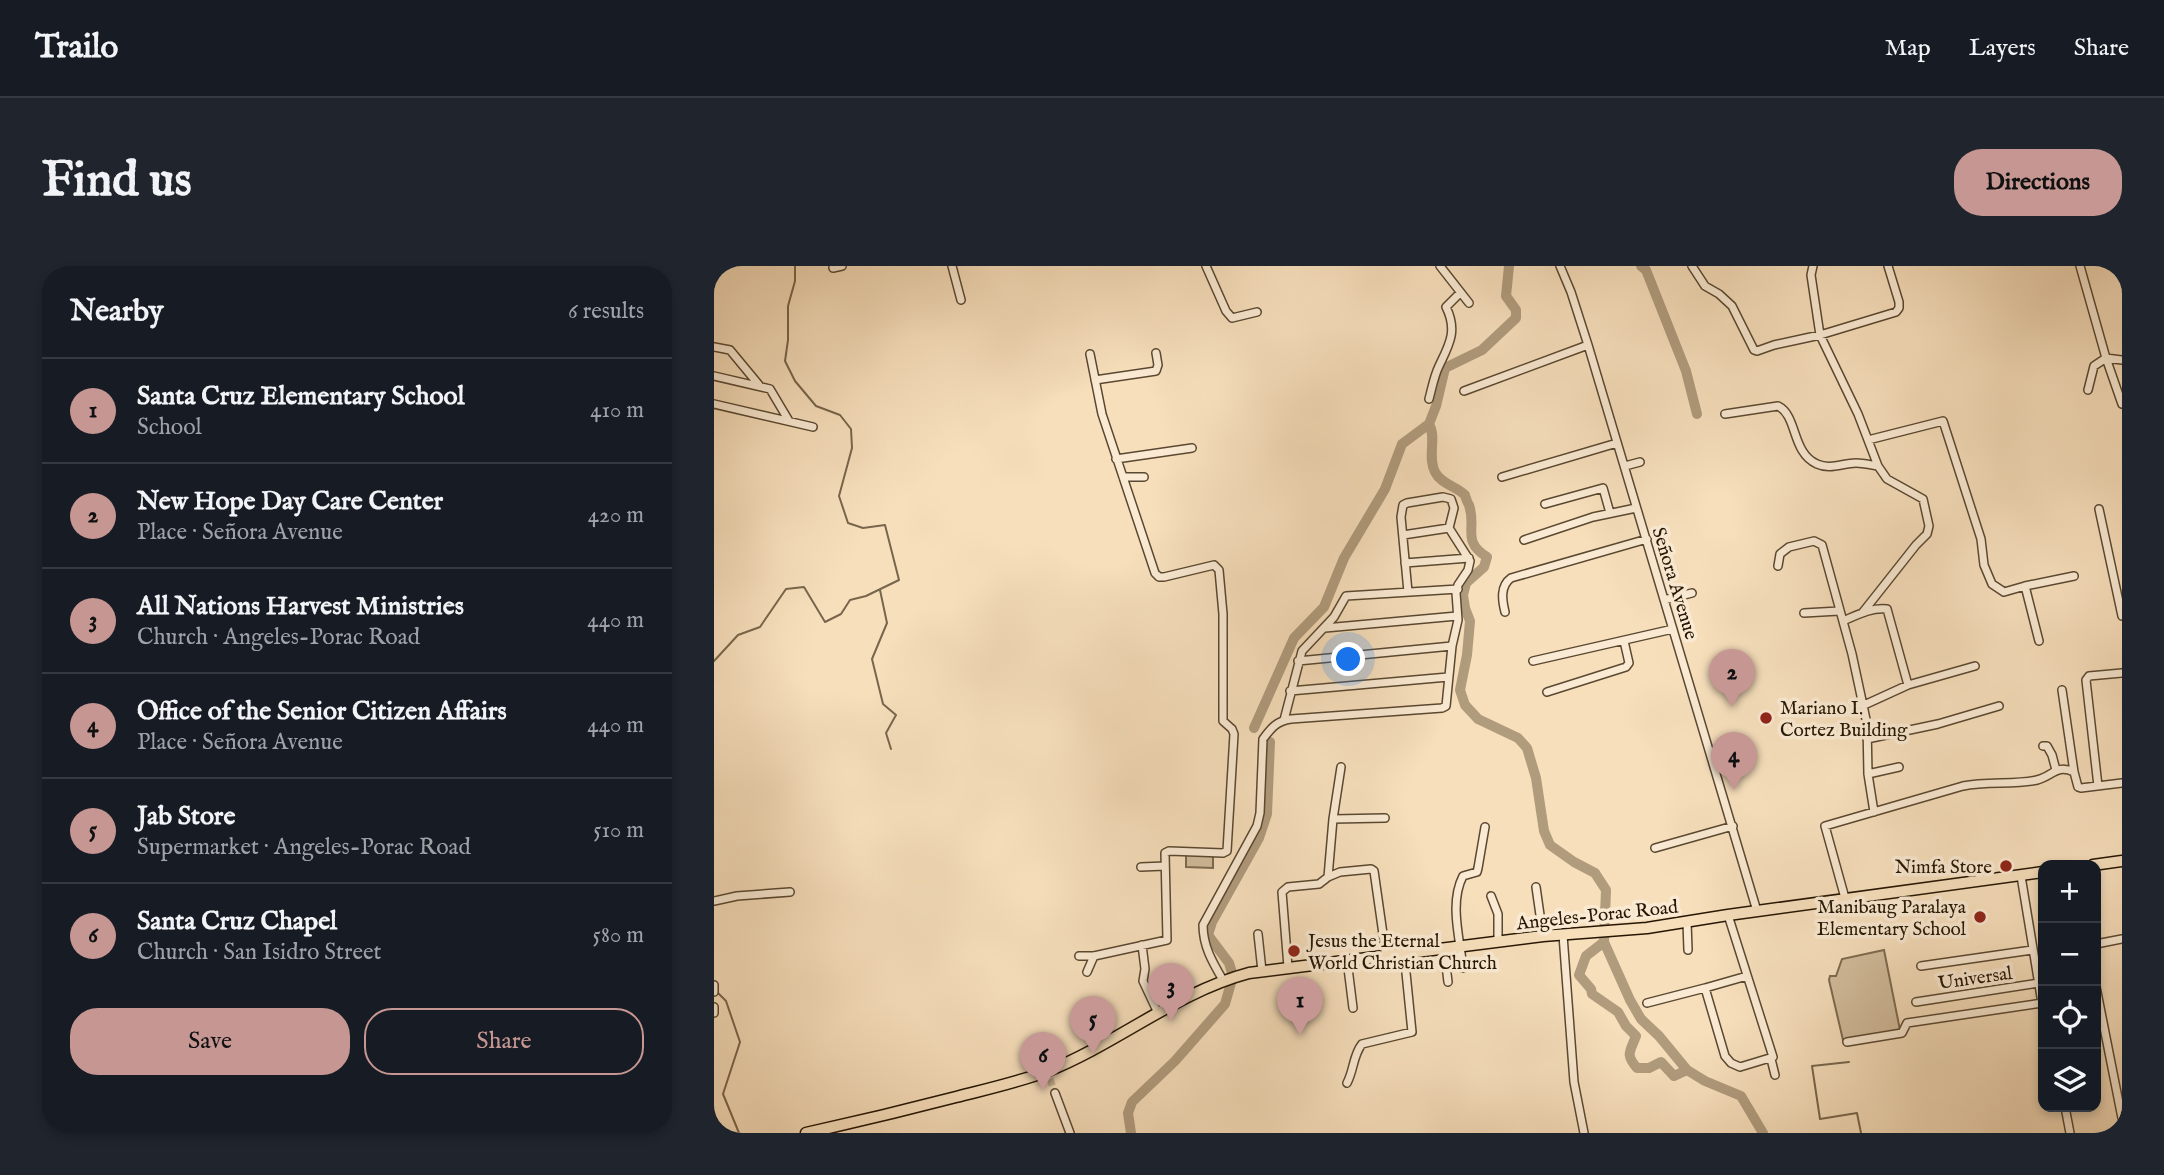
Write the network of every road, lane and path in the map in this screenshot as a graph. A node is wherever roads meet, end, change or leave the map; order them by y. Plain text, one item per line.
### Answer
1 (842, 266) edge
2 (952, 266) edge
3 (1206, 266) edge
4 (1440, 266) edge
5 (1560, 266) edge
6 (1692, 266) edge
7 (1813, 266) edge
8 (1888, 266) edge
9 (2080, 266) edge
10 (833, 268) dead end
11 (1460, 293) junction
12 (961, 300) dead end
13 (1469, 303) dead end
14 (1256, 312) dead end
15 (1820, 335) junction
16 (1588, 345) junction
17 (714, 347) edge
18 (1156, 353) dead end
19 (1090, 354) dead end
20 (2106, 358) junction
21 (2122, 360) edge
22 (714, 376) edge
23 (1095, 380) junction
24 (759, 386) junction
25 (2088, 390) dead end
26 (1464, 391) dead end
27 (1429, 399) dead end
28 (714, 404) edge
29 (2122, 404) edge
30 (1725, 414) dead end
31 (789, 421) junction
32 (813, 427) dead end
33 (1868, 440) junction
34 (1617, 443) junction
35 (1192, 448) dead end
36 (1116, 459) junction
37 (1640, 462) dead end
38 (1625, 466) junction
39 (1878, 466) junction
40 (1122, 477) junction
41 (1144, 477) dead end
42 (1502, 477) dead end
43 (1545, 504) dead end
44 (1636, 508) junction
45 (2099, 509) dead end
46 (1610, 513) junction
47 (1449, 528) junction
48 (1403, 535) junction
49 (1647, 539) junction
50 (1524, 540) dead end
51 (1469, 558) junction
52 (1405, 563) junction
53 (1778, 566) dead end
54 (2074, 576) dead end
55 (2025, 586) junction
56 (1458, 589) junction
57 (1408, 592) junction
58 (1692, 593) dead end
59 (1664, 600) junction
60 (1839, 611) junction
61 (1505, 612) dead end
62 (1863, 612) junction
63 (1804, 613) dead end
64 (1458, 616) junction
65 (2122, 616) edge
66 (1843, 621) junction
67 (1325, 628) junction
68 (1674, 629) junction
69 (1624, 641) junction
70 (2039, 641) dead end
71 (1452, 646) junction
72 (1298, 661) junction
73 (1533, 661) dead end
74 (1975, 666) dead end
75 (2122, 673) edge
76 (1448, 677) junction
77 (1908, 685) junction
78 (2062, 690) dead end
79 (1290, 691) junction
80 (1547, 692) dead end
81 (1862, 706) junction
82 (1999, 706) dead end
83 (1284, 720) junction
84 (1867, 739) junction
85 (2043, 746) dead end
86 (1341, 767) dead end
87 (1899, 767) dead end
88 (2056, 770) junction
89 (2074, 772) junction
90 (1868, 774) junction
91 (2122, 783) edge
92 (2098, 786) junction
93 (1874, 812) junction
94 (1385, 818) dead end
95 (1333, 819) junction
96 (1733, 826) junction
97 (1485, 827) dead end
98 (1655, 848) dead end
99 (2122, 862) edge
100 (2101, 864) edge
101 (1164, 866) junction
102 (1141, 867) dead end
103 (2038, 873) edge
104 (2021, 876) junction
105 (1328, 877) junction
106 (1536, 887) dead end
107 (790, 892) dead end
108 (1491, 896) dead end
109 (1845, 898) junction
110 (714, 901) edge
111 (1757, 911) junction
112 (1728, 915) junction
113 (1687, 922) junction
114 (1258, 934) dead end
115 (1563, 935) junction
116 (1543, 936) junction
117 (2122, 939) edge
118 (1498, 942) junction
119 (2101, 943) edge
120 (1142, 945) junction
121 (1461, 946) junction
122 (1444, 948) junction
123 (1688, 950) dead end
124 (1404, 953) junction
125 (2033, 953) junction
126 (2038, 954) edge
127 (1386, 955) junction
128 (1079, 956) dead end
129 (1094, 956) junction
130 (1347, 960) junction
131 (1921, 966) dead end
132 (1288, 967) junction
133 (1463, 968) dead end
134 (1262, 971) junction
135 (1087, 972) dead end
136 (1747, 976) junction
137 (2038, 978) edge
138 (1225, 981) junction
139 (1448, 982) dead end
140 (2038, 983) edge
141 (1704, 988) junction
142 (1916, 1002) dead end
143 (1647, 1003) dead end
144 (714, 1007) edge
145 (2038, 1007) edge
146 (1353, 1008) dead end
147 (2101, 1012) edge
148 (714, 1013) edge
149 (1158, 1013) junction
150 (1847, 1042) dead end
151 (1772, 1058) junction
152 (1775, 1075) dead end
153 (1347, 1083) dead end
154 (1055, 1093) tunnel mouth
155 (2066, 1112) edge
156 (2122, 1118) edge
157 (824, 1131) edge
158 (806, 1133) edge
159 (1070, 1133) edge
160 (1584, 1133) edge
161 (2070, 1133) edge

1 - 10 street
2 - 12 street
3 - 14 street
4 - 11 street
5 - 16 street, Señora Avenue
6 - 15 street
7 - 15 street
8 - 15 street
9 - 20 street
11 - 13 street
11 - 27 street
15 - 33 street
16 - 26 street
16 - 34 street, Señora Avenue
17 - 24 street
18 - 23 street
19 - 23 street
20 - 21 street
20 - 25 street
20 - 29 street
22 - 24 street
23 - 36 street
24 - 31 street
28 - 31 street
30 - 39 street
31 - 32 street
33 - 39 street
33 - 55 street
34 - 38 street, Señora Avenue
34 - 42 street
35 - 36 street
36 - 40 street
37 - 38 street
38 - 44 street, Señora Avenue
39 - 62 street
40 - 41 street
40 - 101 street
43 - 46 street
44 - 46 street
44 - 49 street, Señora Avenue
45 - 65 street
46 - 50 street
47 - 48 street
47 - 48 street
47 - 51 street
48 - 52 street
49 - 59 street, Señora Avenue
49 - 61 street
51 - 52 street
51 - 56 street
52 - 57 street
53 - 60 street
54 - 55 street
55 - 70 street
56 - 57 street
56 - 64 street
57 - 67 street
58 - 59 street
59 - 68 street, Señora Avenue
60 - 63 street
60 - 66 street
62 - 66 street
62 - 77 street
64 - 67 street
64 - 71 street
66 - 81 street
67 - 72 street
68 - 69 street
68 - 96 street, Señora Avenue
69 - 73 street
69 - 80 street
71 - 72 street
71 - 76 street
72 - 79 street
74 - 77 street
75 - 92 street
76 - 79 street
76 - 83 street
77 - 81 street
78 - 89 street
79 - 83 street
81 - 84 street
82 - 84 street
83 - 138 street
84 - 90 street
85 - 88 street
86 - 95 street
87 - 90 street
88 - 89 street
88 - 93 street
89 - 92 street
90 - 93 street
91 - 92 street
93 - 109 street
94 - 95 street
95 - 105 street
96 - 98 street
96 - 111 street, Señora Avenue
97 - 121 street
99 - 100 main road
101 - 102 street
101 - 120 street
103 - 104 main road, Angeles-Porac Road
104 - 109 main road, Angeles-Porac Road
104 - 125 street
105 - 127 street
105 - 132 street
106 - 116 street
107 - 110 street
108 - 118 street
109 - 111 main road, Angeles-Porac Road
111 - 112 main road, Angeles-Porac Road
112 - 113 main road, Angeles-Porac Road
112 - 136 street
113 - 115 main road, Angeles-Porac Road
113 - 123 street
114 - 134 street
115 - 116 main road, Angeles-Porac Road
115 - 160 street
116 - 118 main road, Angeles-Porac Road
117 - 119 street
118 - 121 main road, Angeles-Porac Road
120 - 129 street
120 - 149 street
121 - 122 main road, Angeles-Porac Road
121 - 133 street
122 - 124 main road, Angeles-Porac Road
122 - 139 street
124 - 127 main road, Angeles-Porac Road
124 - 153 street
125 - 126 street
125 - 131 street
125 - 137 street
127 - 130 main road, Angeles-Porac Road
128 - 129 street
129 - 135 street
130 - 132 main road, Angeles-Porac Road
130 - 146 street
132 - 134 main road, Angeles-Porac Road
134 - 138 main road, Angeles-Porac Road
136 - 141 street
136 - 151 street
138 - 149 main road, Angeles-Porac Road
140 - 142 street, Universal
141 - 143 street
141 - 151 street
144 - 148 street
145 - 150 street
147 - 156 street
149 - 157 main road, Angeles-Porac Road
151 - 152 street
154 - 159 street
155 - 161 street
157 - 158 main road, Angeles-Porac Road

